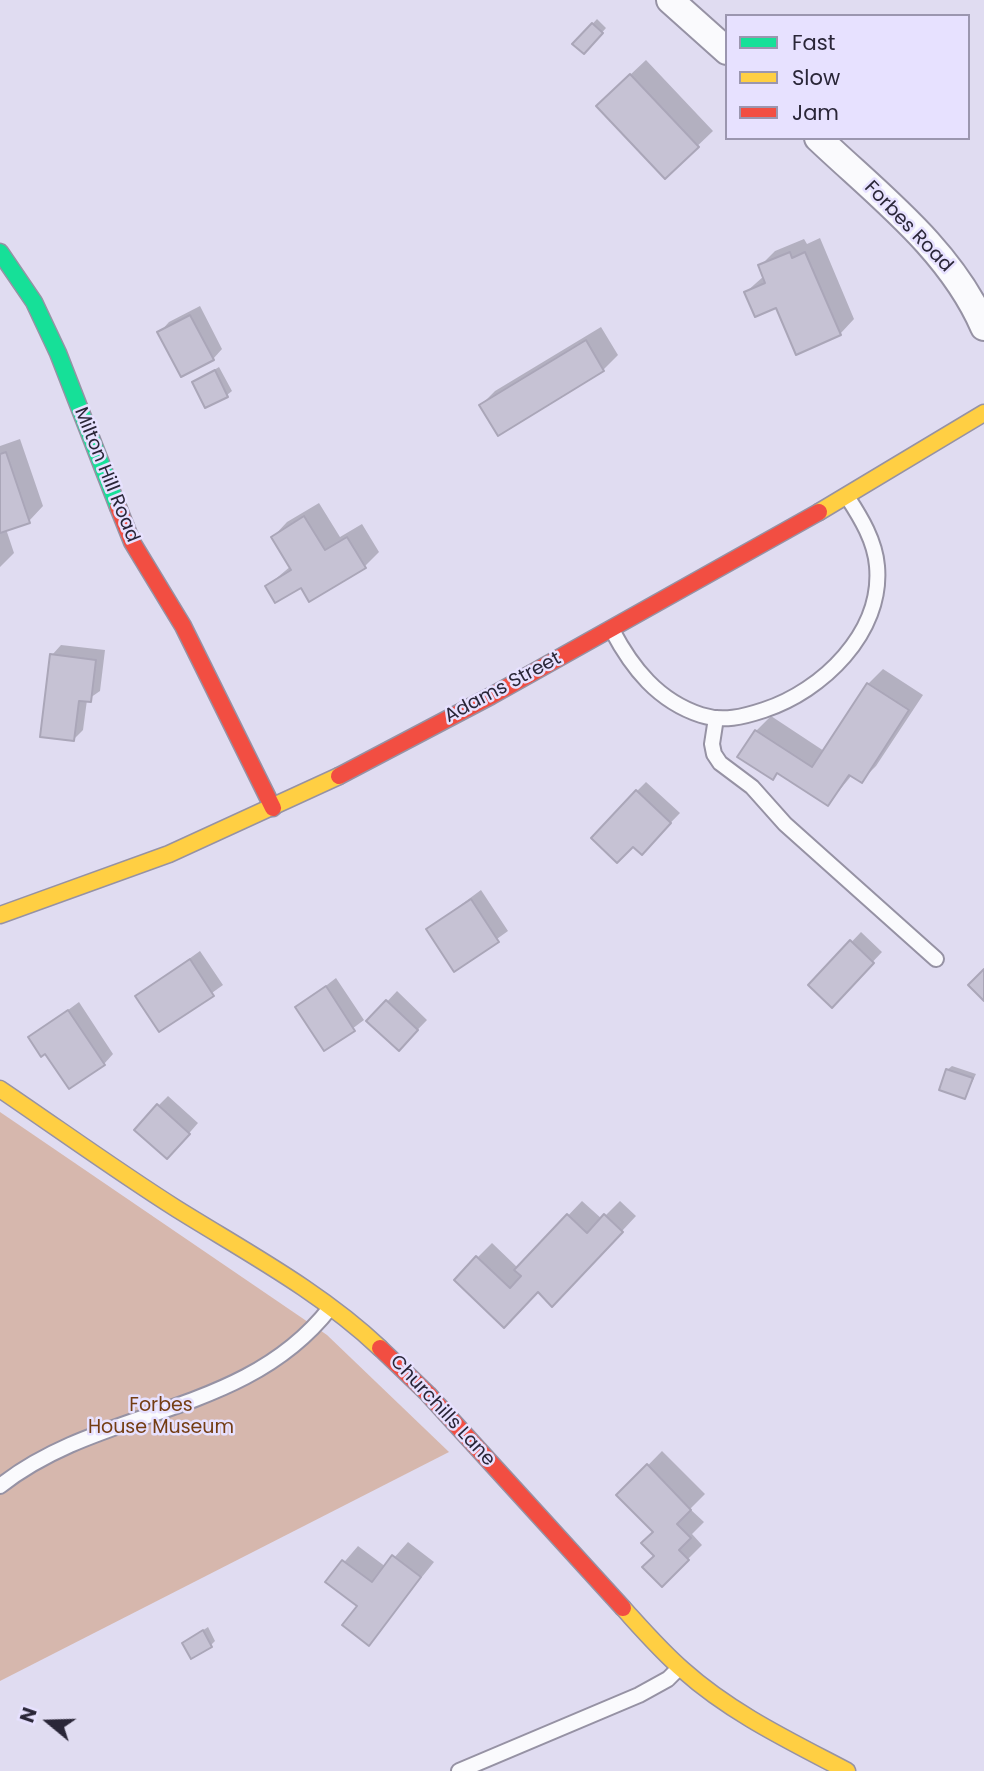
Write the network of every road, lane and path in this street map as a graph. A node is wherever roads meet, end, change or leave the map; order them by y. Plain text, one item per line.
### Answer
1 (670, 0) edge
2 (725, 49) edge
3 (820, 140) edge
4 (0, 252) edge
5 (984, 327) edge
6 (984, 413) edge
7 (846, 494) junction
8 (611, 628) junction
9 (716, 718) junction
10 (273, 808) junction
11 (0, 915) edge
12 (936, 959) dead end
13 (0, 1089) edge
14 (331, 1307) junction
15 (0, 1486) edge
16 (679, 1668) junction
17 (459, 1771) edge
18 (848, 1771) edge

1 - 2 street
3 - 5 street, Forbes Road
4 - 10 street, Milton Hill Road
6 - 7 street, Adams Street
7 - 8 street, Adams Street
7 - 9 lane
8 - 9 lane
8 - 10 street, Adams Street
9 - 12 lane
10 - 11 street, Adams Street
13 - 14 street, Churchills Lane
14 - 15 lane
14 - 16 street, Churchills Lane
16 - 17 lane
16 - 18 street, Churchills Lane

